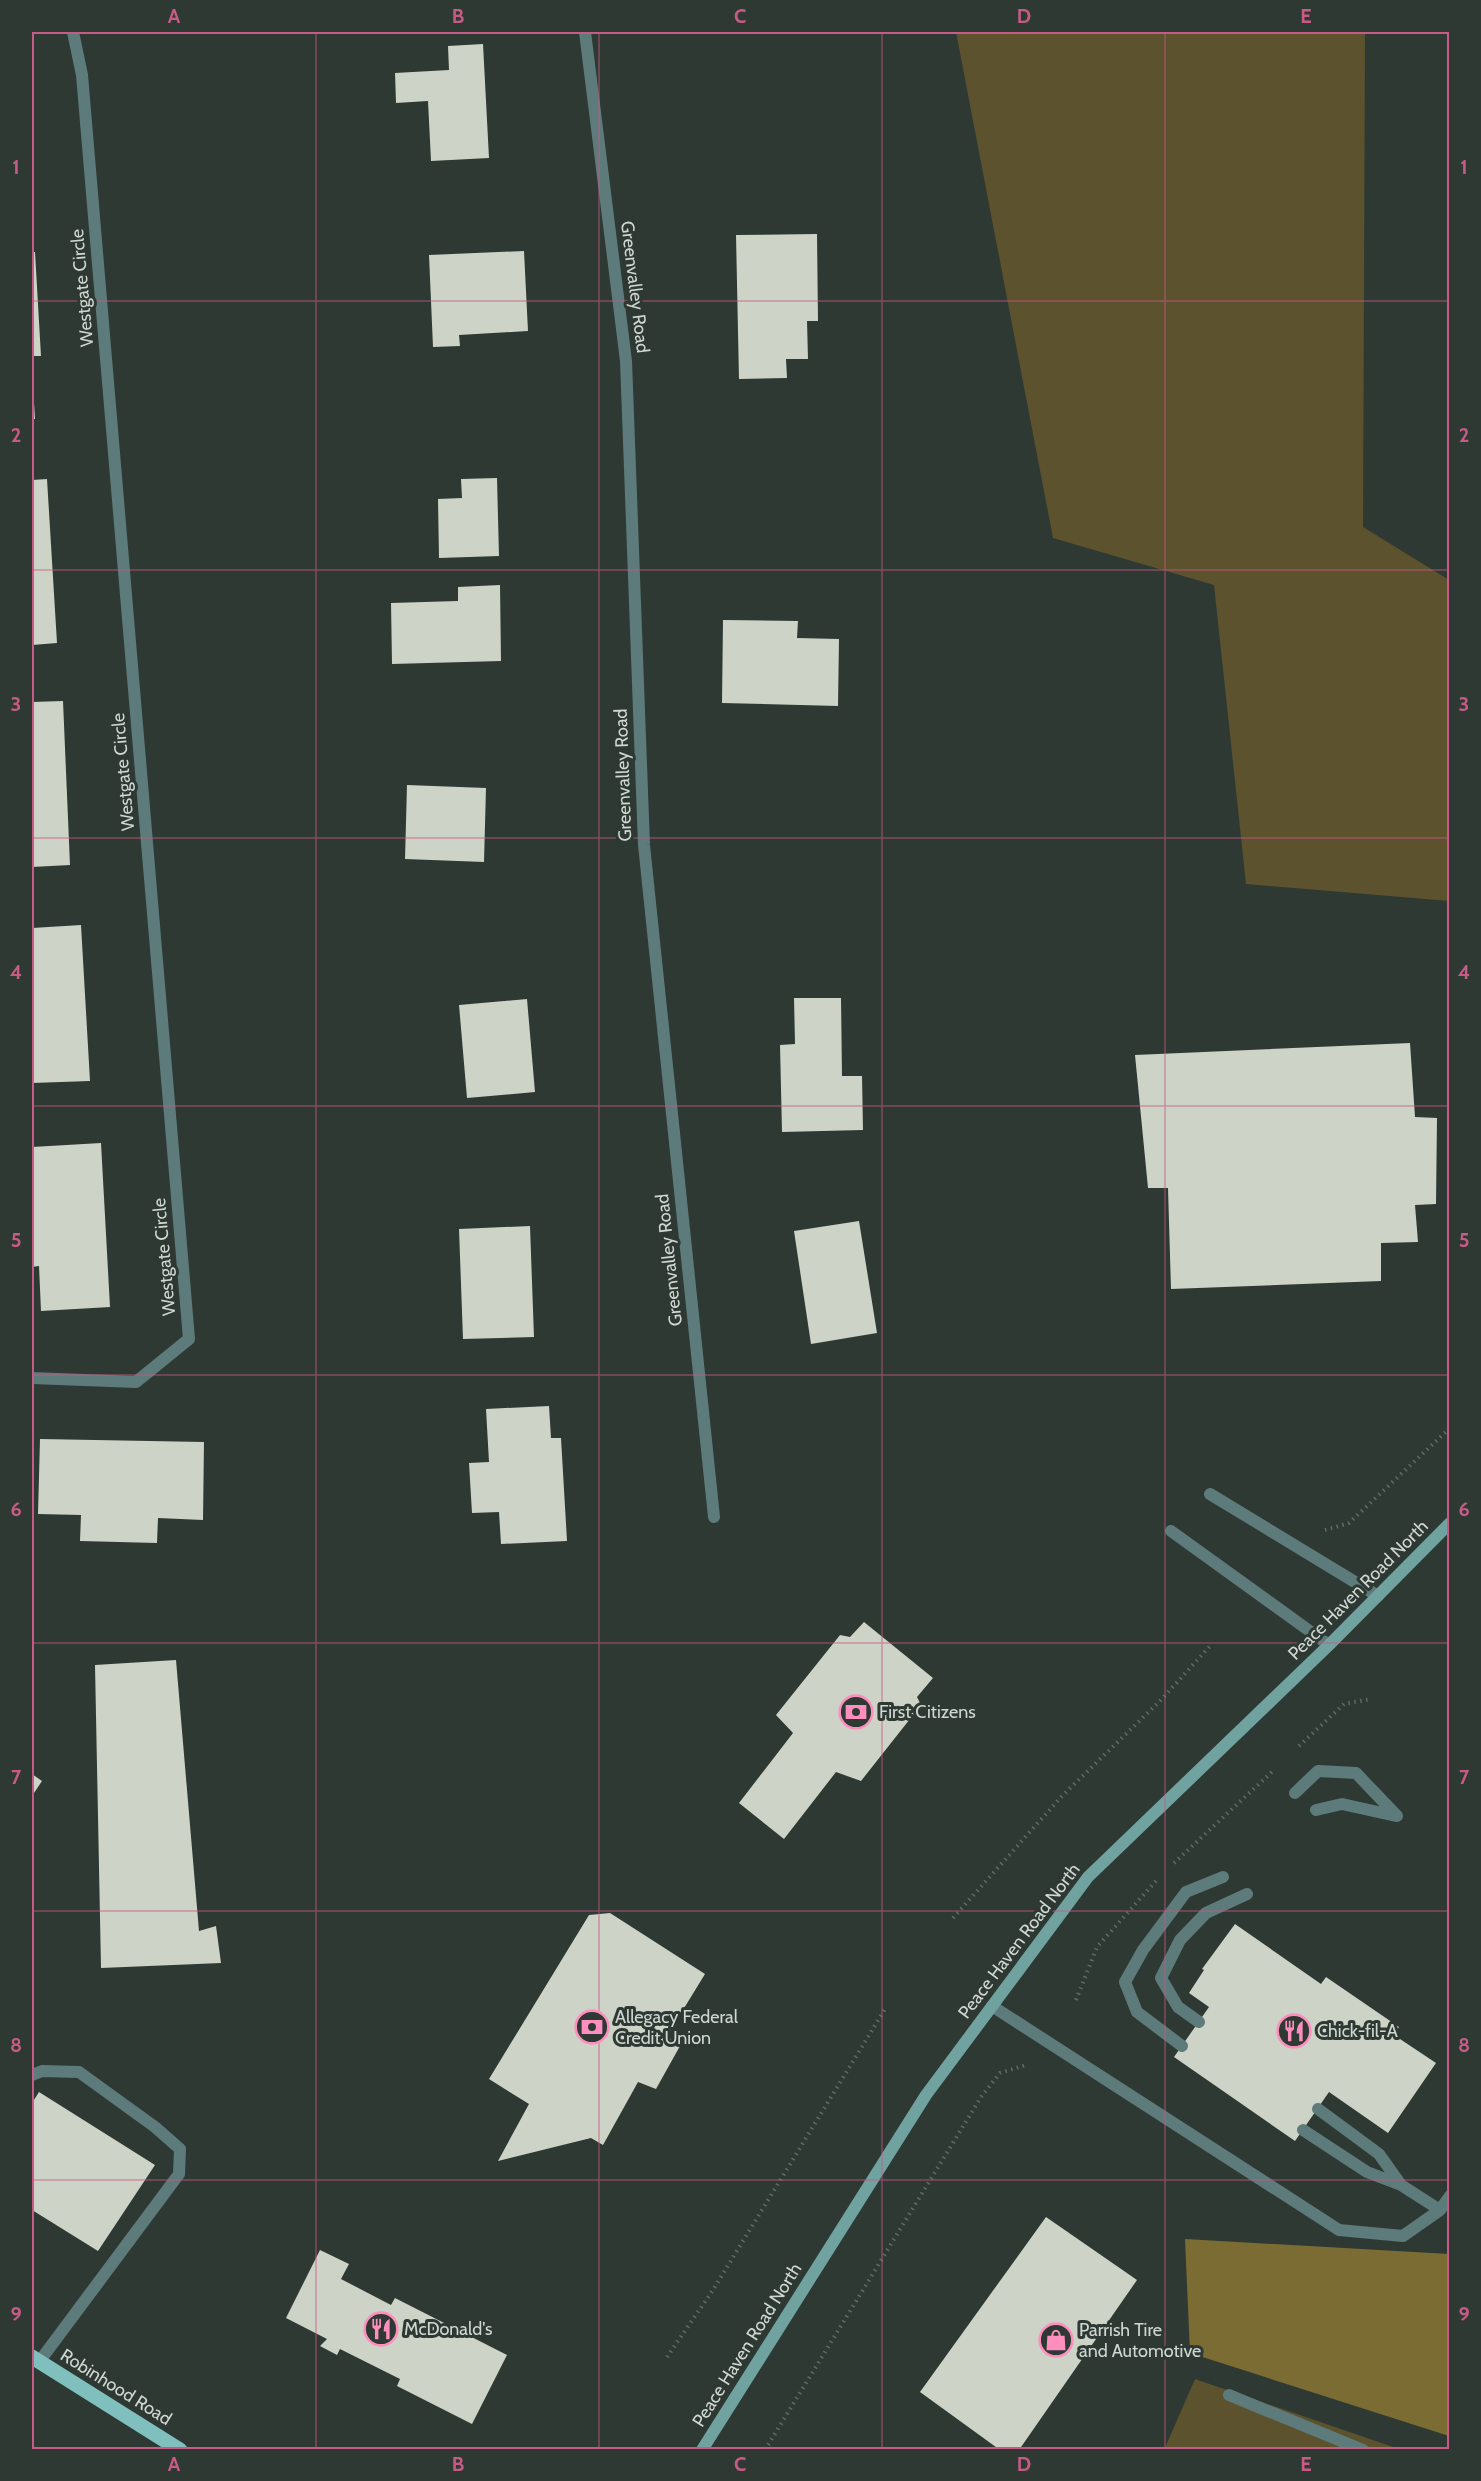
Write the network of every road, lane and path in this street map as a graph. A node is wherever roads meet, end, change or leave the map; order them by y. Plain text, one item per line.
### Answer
1 (73, 32) edge
2 (585, 32) edge
3 (32, 1378) edge
4 (1449, 1428) edge
5 (1210, 1494) dead end
6 (714, 1517) dead end
7 (1449, 1523) edge
8 (1171, 1531) dead end
9 (1319, 1532) dead end
10 (1378, 1596) junction
11 (1211, 1645) dead end
12 (1329, 1645) junction
13 (1371, 1699) dead end
14 (1294, 1750) dead end
15 (1278, 1766) dead end
16 (1295, 1793) dead end
17 (1316, 1810) dead end
18 (1168, 1869) dead end
19 (1160, 1877) dead end
20 (1223, 1877) dead end
21 (1247, 1894) dead end
22 (953, 1918) dead end
23 (1076, 2000) dead end
24 (992, 2006) junction
25 (885, 2009) dead end
26 (1199, 2022) dead end
27 (1182, 2046) dead end
28 (1026, 2065) dead end
29 (32, 2076) edge
30 (1318, 2109) dead end
31 (1303, 2130) dead end
32 (1401, 2185) junction
33 (1449, 2196) edge
34 (1440, 2210) junction
35 (667, 2357) dead end
36 (35, 2359) edge
37 (1228, 2395) dead end
38 (180, 2450) edge
39 (702, 2450) edge
40 (765, 2450) edge
41 (1363, 2450) edge

1 - 3 street, Westgate Circle
2 - 6 street, Greenvalley Road
4 - 9 path
5 - 10 street
7 - 10 main road, Peace Haven Road North
8 - 12 street
10 - 12 main road, Peace Haven Road North
11 - 22 path
12 - 24 main road, Peace Haven Road North
13 - 14 path
15 - 18 path
16 - 17 street
19 - 23 path
20 - 27 street
21 - 26 street
24 - 34 street
24 - 39 main road, Peace Haven Road North
25 - 35 path
28 - 40 path
29 - 36 street
30 - 32 street
31 - 32 street
32 - 34 street
33 - 34 street
36 - 38 main road, Robinhood Road
37 - 41 street

